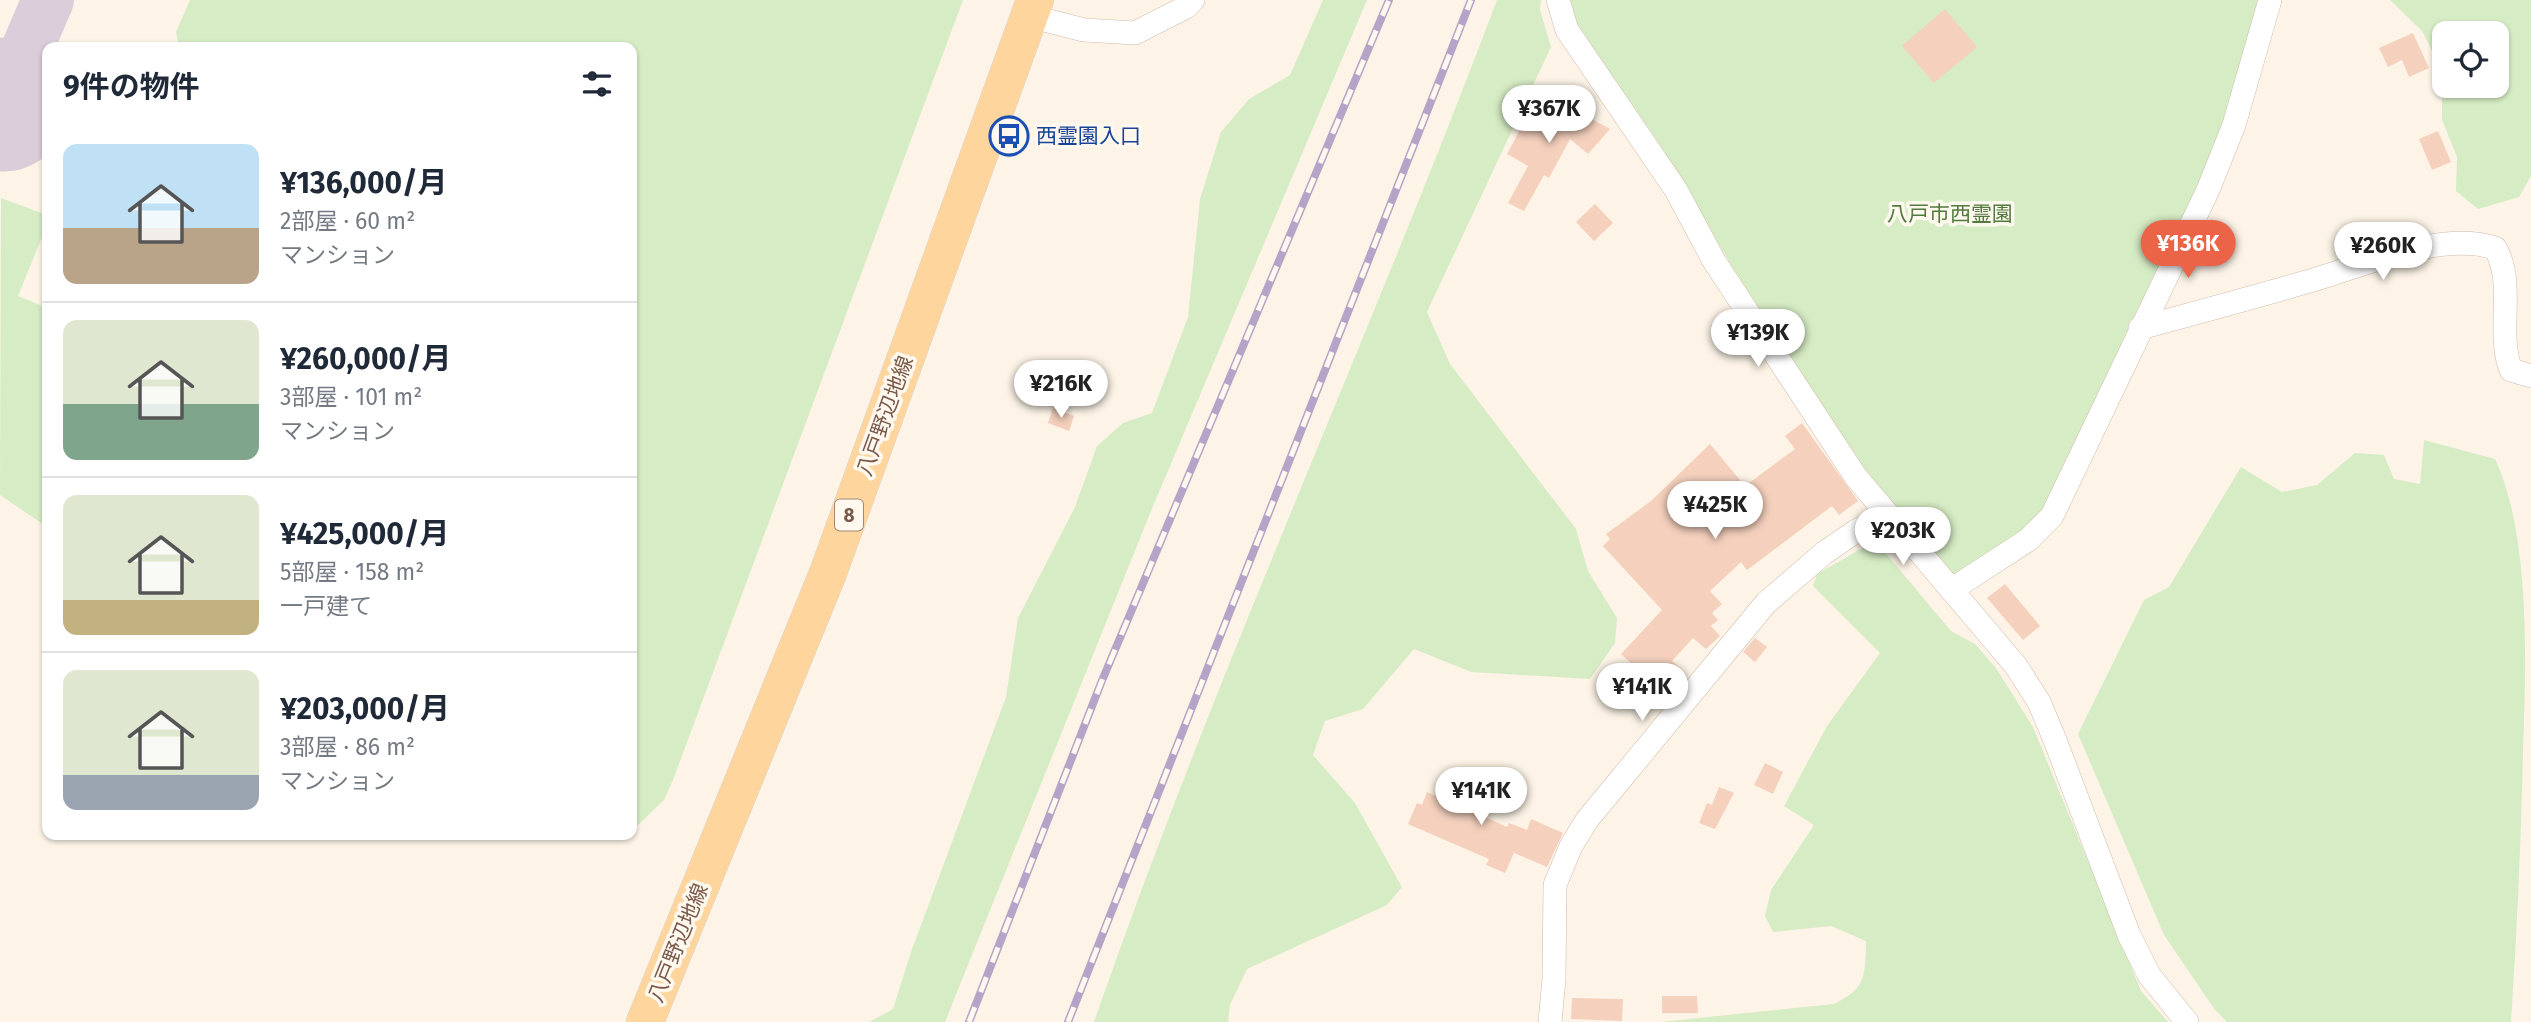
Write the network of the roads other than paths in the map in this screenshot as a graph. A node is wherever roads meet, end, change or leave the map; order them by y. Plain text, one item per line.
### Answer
1 (1192, 0) edge
2 (1558, 0) edge
3 (2270, 0) edge
4 (1032, 8) edge
5 (2140, 328) junction
6 (2527, 375) edge
7 (1888, 516) junction
8 (1951, 590) junction
9 (645, 1022) edge
10 (1550, 1022) edge
11 (2188, 1022) edge

1 - 4 street
2 - 7 street
3 - 5 street
4 - 9 main road, 八戸野辺地線 / 8
5 - 6 street
5 - 8 street
7 - 8 street
7 - 10 street
8 - 11 street

